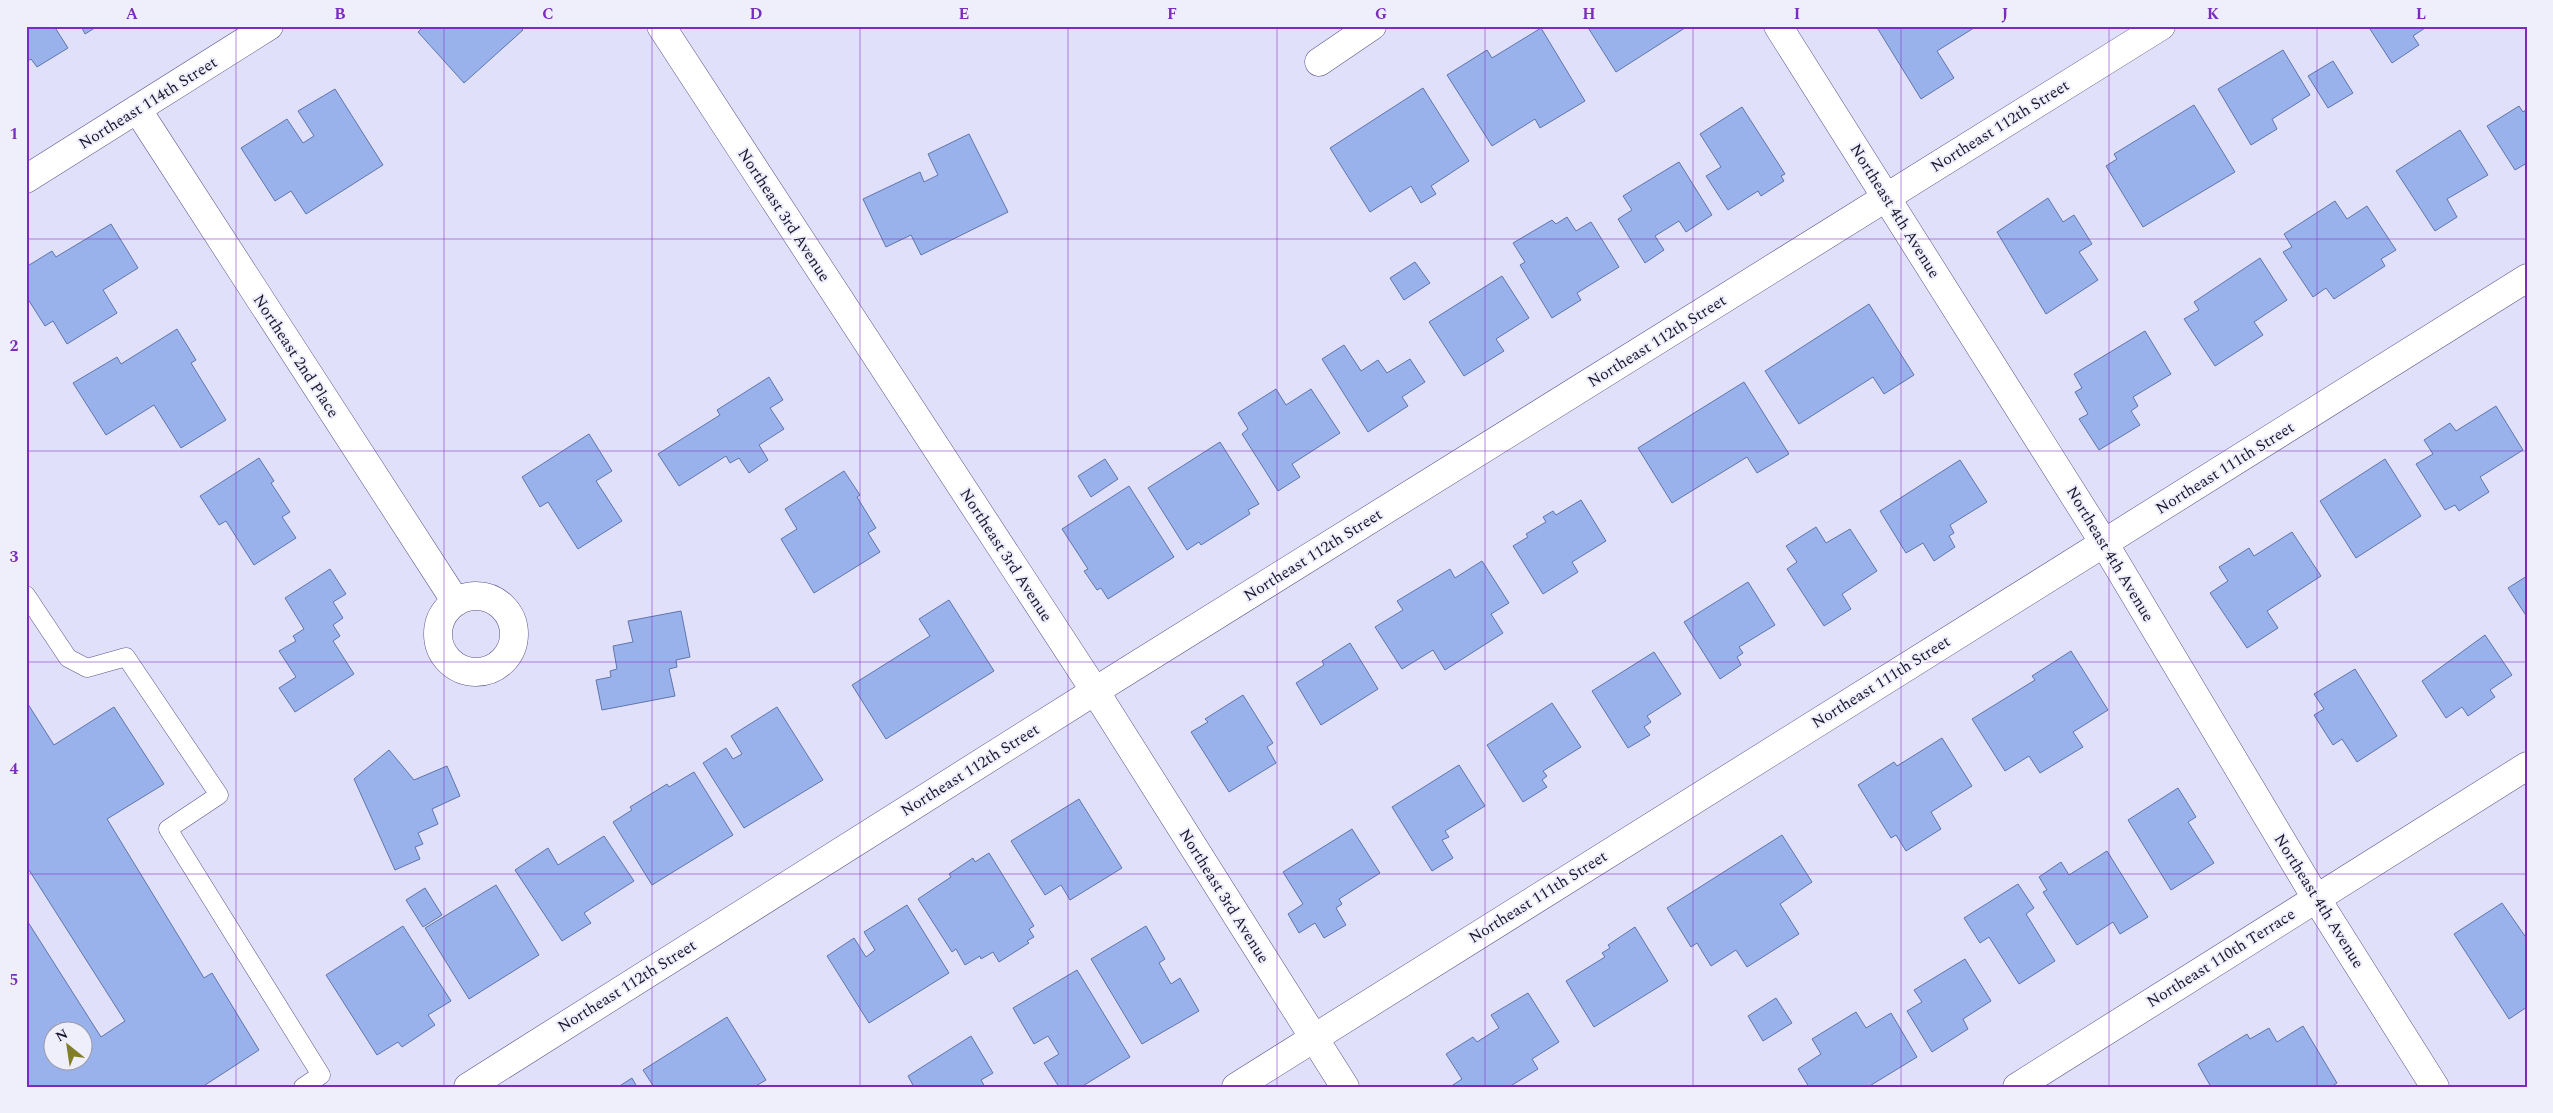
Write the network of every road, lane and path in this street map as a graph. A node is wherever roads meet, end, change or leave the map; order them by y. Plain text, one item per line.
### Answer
1 (269, 26) edge
2 (661, 26) edge
3 (1372, 26) edge
4 (1778, 26) edge
5 (2161, 26) edge
6 (1319, 62) dead end
7 (137, 109) junction
8 (26, 179) edge
9 (1886, 197) junction
10 (2527, 278) edge
11 (2104, 543) junction
12 (26, 595) edge
13 (456, 602) dead end
14 (1094, 692) junction
15 (2527, 766) edge
16 (2316, 898) junction
17 (1313, 1038) junction
18 (303, 1087) edge
19 (468, 1087) edge
20 (1236, 1087) edge
21 (1345, 1087) edge
22 (2017, 1087) edge
23 (2435, 1087) edge

1 - 7 street, Northeast 114th Street
2 - 14 street, Northeast 3rd Avenue
3 - 6 street
4 - 9 street, Northeast 4th Avenue
5 - 9 street, Northeast 112th Street
7 - 8 street, Northeast 114th Street
7 - 13 street, Northeast 2nd Place
9 - 11 street, Northeast 4th Avenue
9 - 14 street, Northeast 112th Street
10 - 11 street, Northeast 111th Street
11 - 16 street, Northeast 4th Avenue
11 - 17 street, Northeast 111th Street
12 - 18 lane
14 - 17 street, Northeast 3rd Avenue
14 - 19 street, Northeast 112th Street
15 - 16 street, Northeast 110th Terrace
16 - 22 street, Northeast 110th Terrace
16 - 23 street, Northeast 4th Avenue
17 - 20 street, Northeast 111th Street
17 - 21 street, Northeast 3rd Avenue

